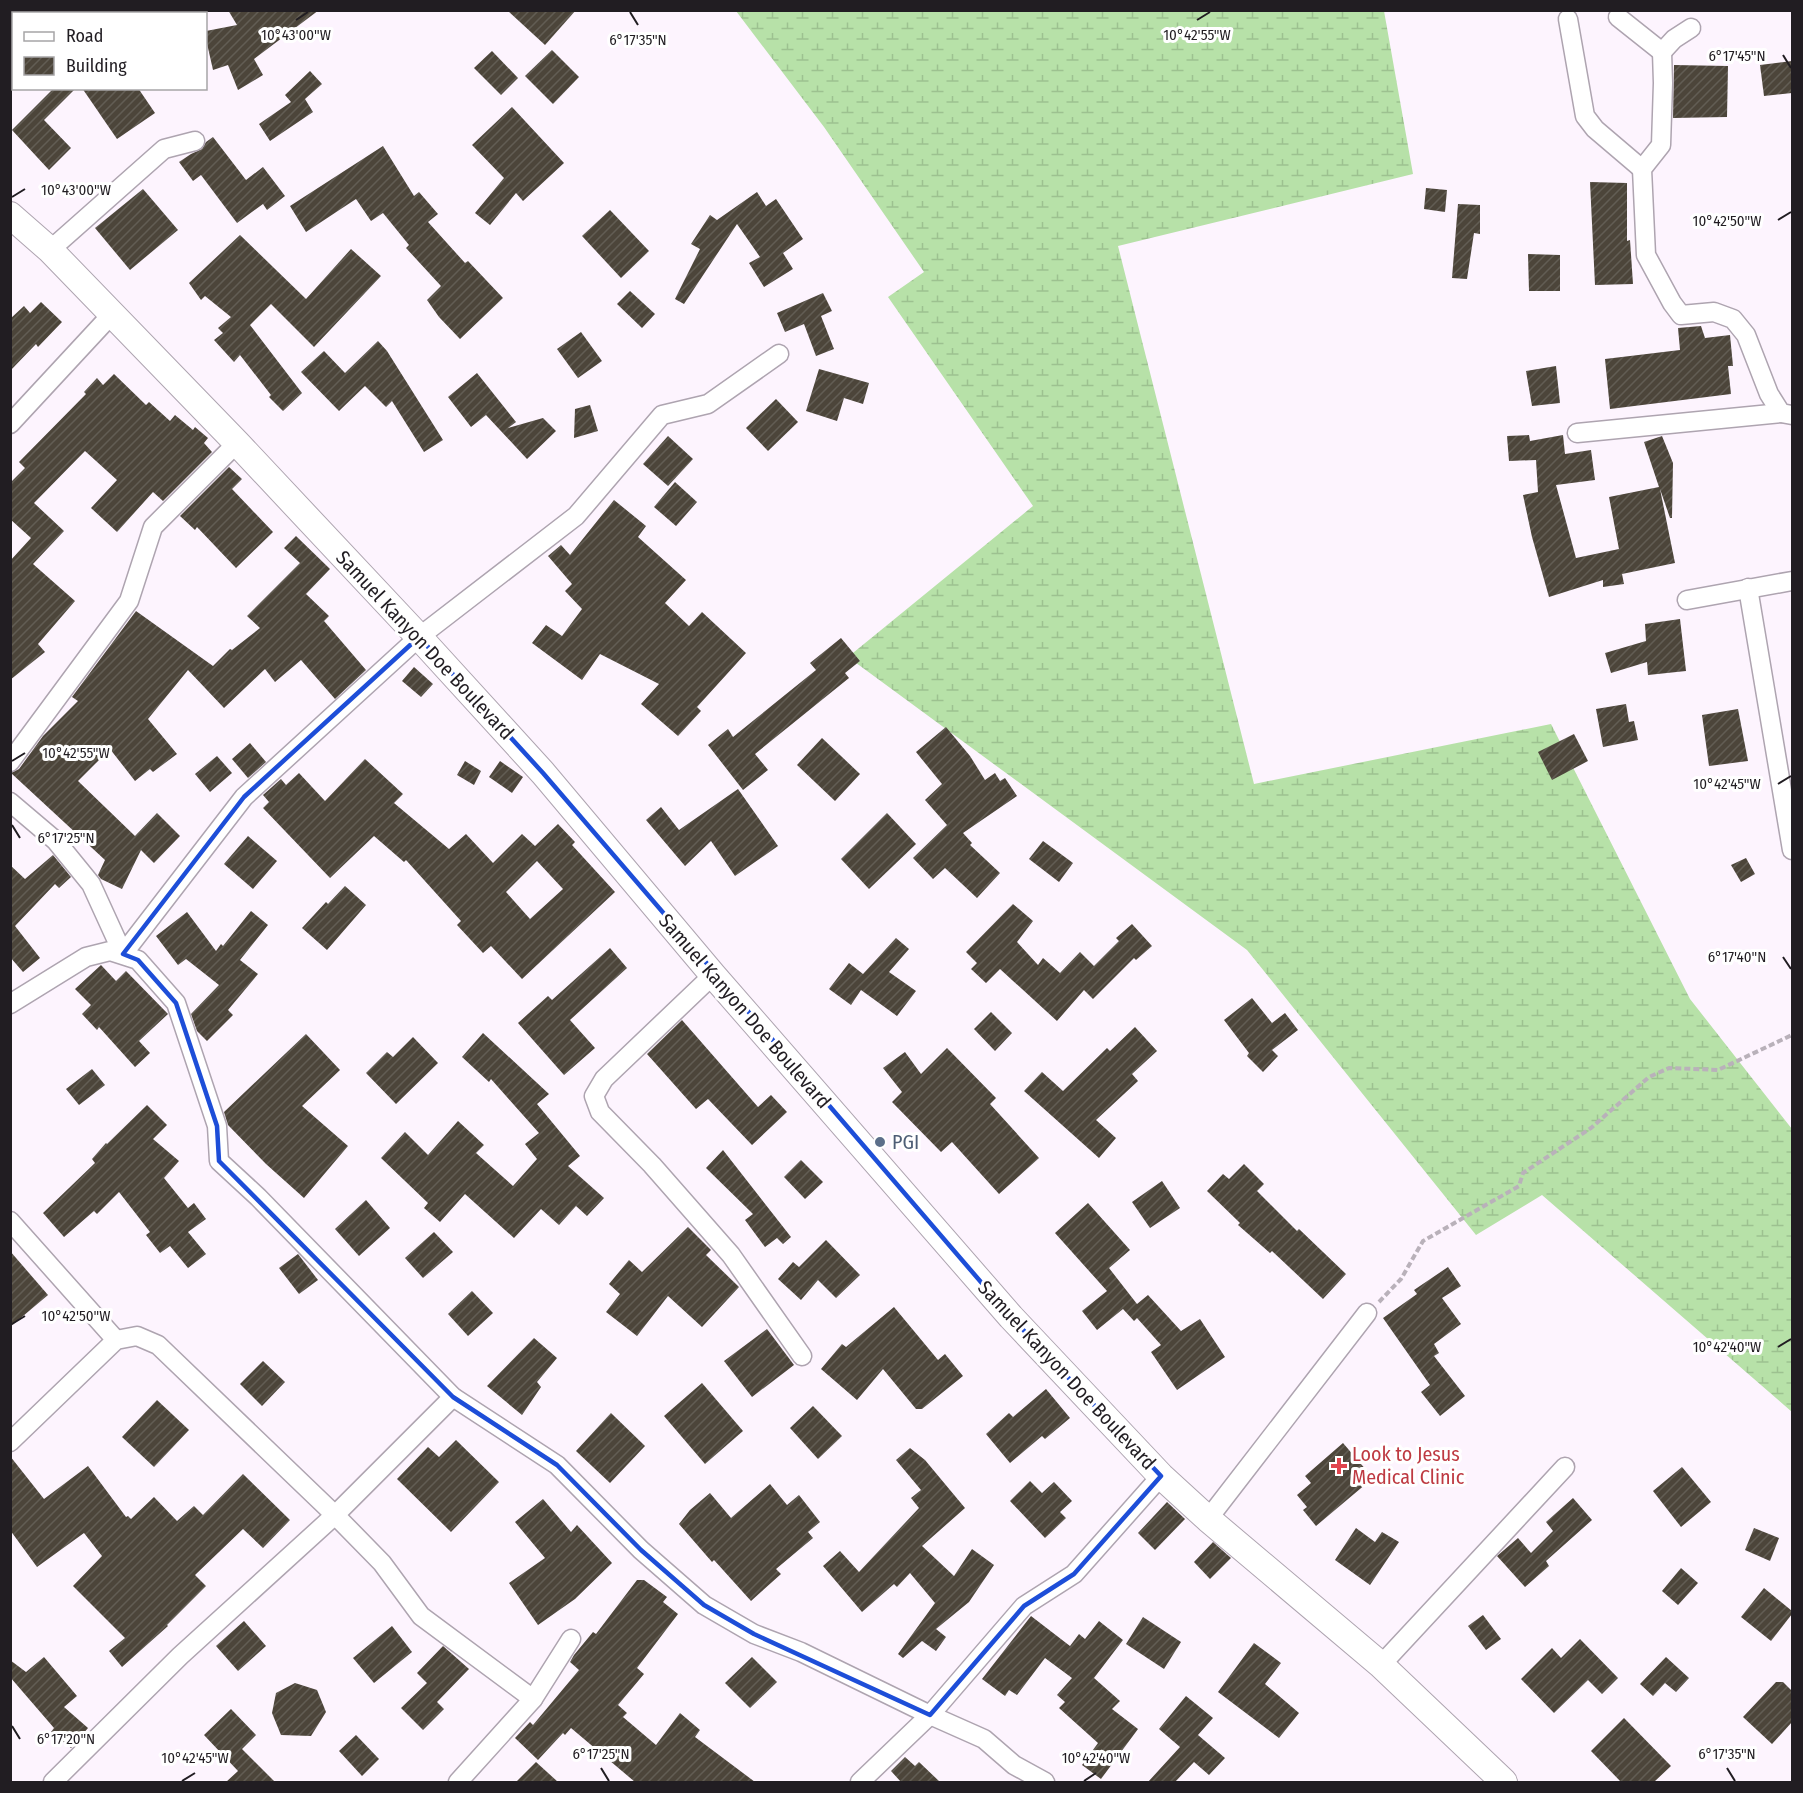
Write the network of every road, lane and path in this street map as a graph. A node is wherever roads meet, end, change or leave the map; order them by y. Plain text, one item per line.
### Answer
1 (1618, 17) dead end
2 (1568, 19) dead end
3 (1691, 28) dead end
4 (1662, 52) junction
5 (195, 141) dead end
6 (1642, 169) junction
7 (10, 215) edge
8 (50, 250) junction
9 (112, 314) junction
10 (779, 354) dead end
11 (1787, 414) edge
12 (10, 424) edge
13 (1577, 432) dead end
14 (237, 443) junction
15 (1792, 580) edge
16 (1748, 588) junction
17 (1687, 600) dead end
18 (419, 637) junction
19 (10, 762) edge
20 (10, 802) edge
21 (1792, 850) edge
22 (123, 954) junction
23 (713, 975) junction
24 (10, 1004) edge
25 (1792, 1035) edge
26 (10, 1221) edge
27 (1368, 1313) joint
28 (116, 1340) junction
29 (802, 1356) dead end
30 (453, 1397) junction
31 (10, 1442) edge
32 (1565, 1467) dead end
33 (1161, 1476) junction
34 (335, 1515) junction
35 (1208, 1519) junction
36 (571, 1639) dead end
37 (1381, 1665) junction
38 (532, 1699) junction
39 (930, 1715) junction
40 (53, 1782) edge
41 (458, 1782) edge
42 (860, 1782) edge
43 (1045, 1782) edge
44 (1504, 1782) edge

1 - 4 street
2 - 6 street
3 - 4 street
4 - 6 street
5 - 8 street
6 - 11 street
7 - 8 street, Samuel Kanyon Doe Boulevard
8 - 9 street, Samuel Kanyon Doe Boulevard
9 - 12 street
9 - 14 street, Samuel Kanyon Doe Boulevard
10 - 18 street
11 - 13 street
14 - 18 street, Samuel Kanyon Doe Boulevard
14 - 19 street
15 - 16 street
16 - 17 street
16 - 21 street
18 - 22 street
18 - 23 street, Samuel Kanyon Doe Boulevard
20 - 22 street
22 - 24 street
22 - 30 street
23 - 29 street
23 - 33 street, Samuel Kanyon Doe Boulevard
25 - 27 path
26 - 28 street
27 - 35 street
28 - 31 street
28 - 34 street
30 - 34 street
30 - 39 street
32 - 37 street
33 - 35 street, Samuel Kanyon Doe Boulevard
33 - 39 street
34 - 38 street
34 - 40 street
35 - 37 street, Samuel Kanyon Doe Boulevard
36 - 38 street
37 - 44 street, Samuel Kanyon Doe Boulevard
38 - 41 street
39 - 42 street
39 - 43 street

